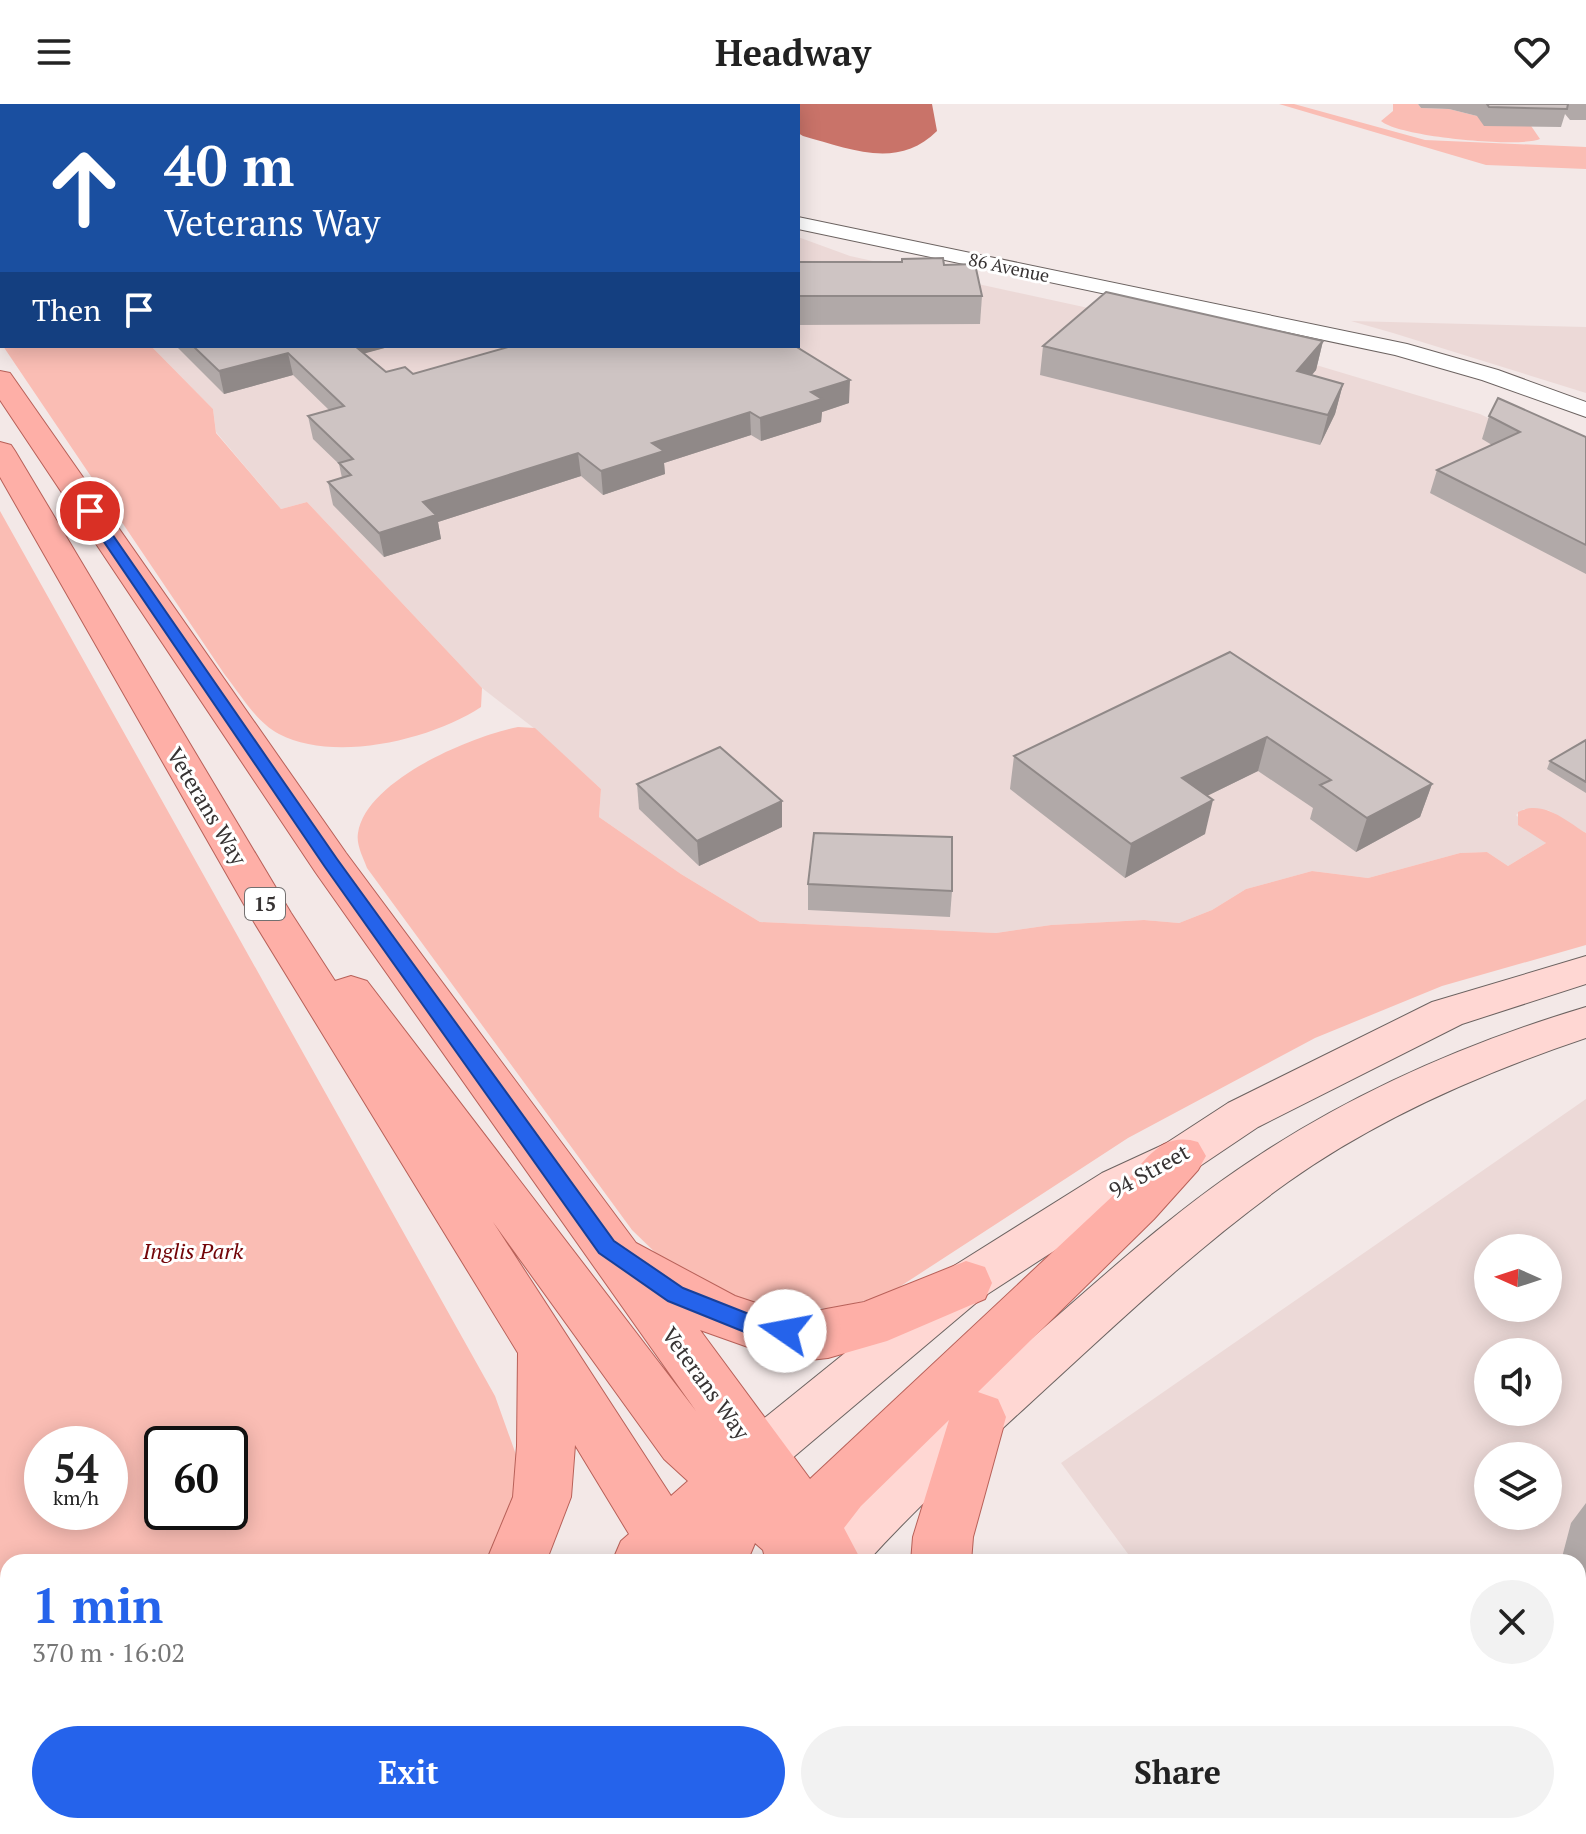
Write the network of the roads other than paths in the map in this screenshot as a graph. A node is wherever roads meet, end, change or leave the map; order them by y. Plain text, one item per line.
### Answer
1 (800, 223) edge
2 (1220, 313) junction
3 (0, 379) edge
4 (1586, 410) edge
5 (1586, 429) edge
6 (0, 451) edge
7 (275, 922) junction
8 (1586, 970) edge
9 (1586, 1022) edge
10 (1181, 1156) junction
11 (607, 1247) junction
12 (966, 1283) junction
13 (545, 1348) junction
14 (978, 1417) junction
15 (745, 1477) junction
16 (814, 1553) edge
17 (519, 1554) edge
18 (678, 1554) edge
19 (684, 1554) edge
20 (942, 1554) edge

1 - 2 street, 86 Avenue
2 - 4 street, 86 Avenue
2 - 5 street, 86 Avenue
3 - 11 main road, Veterans Way
6 - 7 main road, Veterans Way / 15
7 - 13 main road, Veterans Way / 15
7 - 15 main road
8 - 10 main road, 94 Street
9 - 14 main road
10 - 12 main road, 94 Street
10 - 16 main road
11 - 12 main road
11 - 15 main road, Veterans Way
12 - 15 main road, 94 Street
13 - 17 main road
13 - 18 main road, Veterans Way / 15
14 - 16 main road
14 - 20 main road
15 - 16 main road
15 - 19 main road

